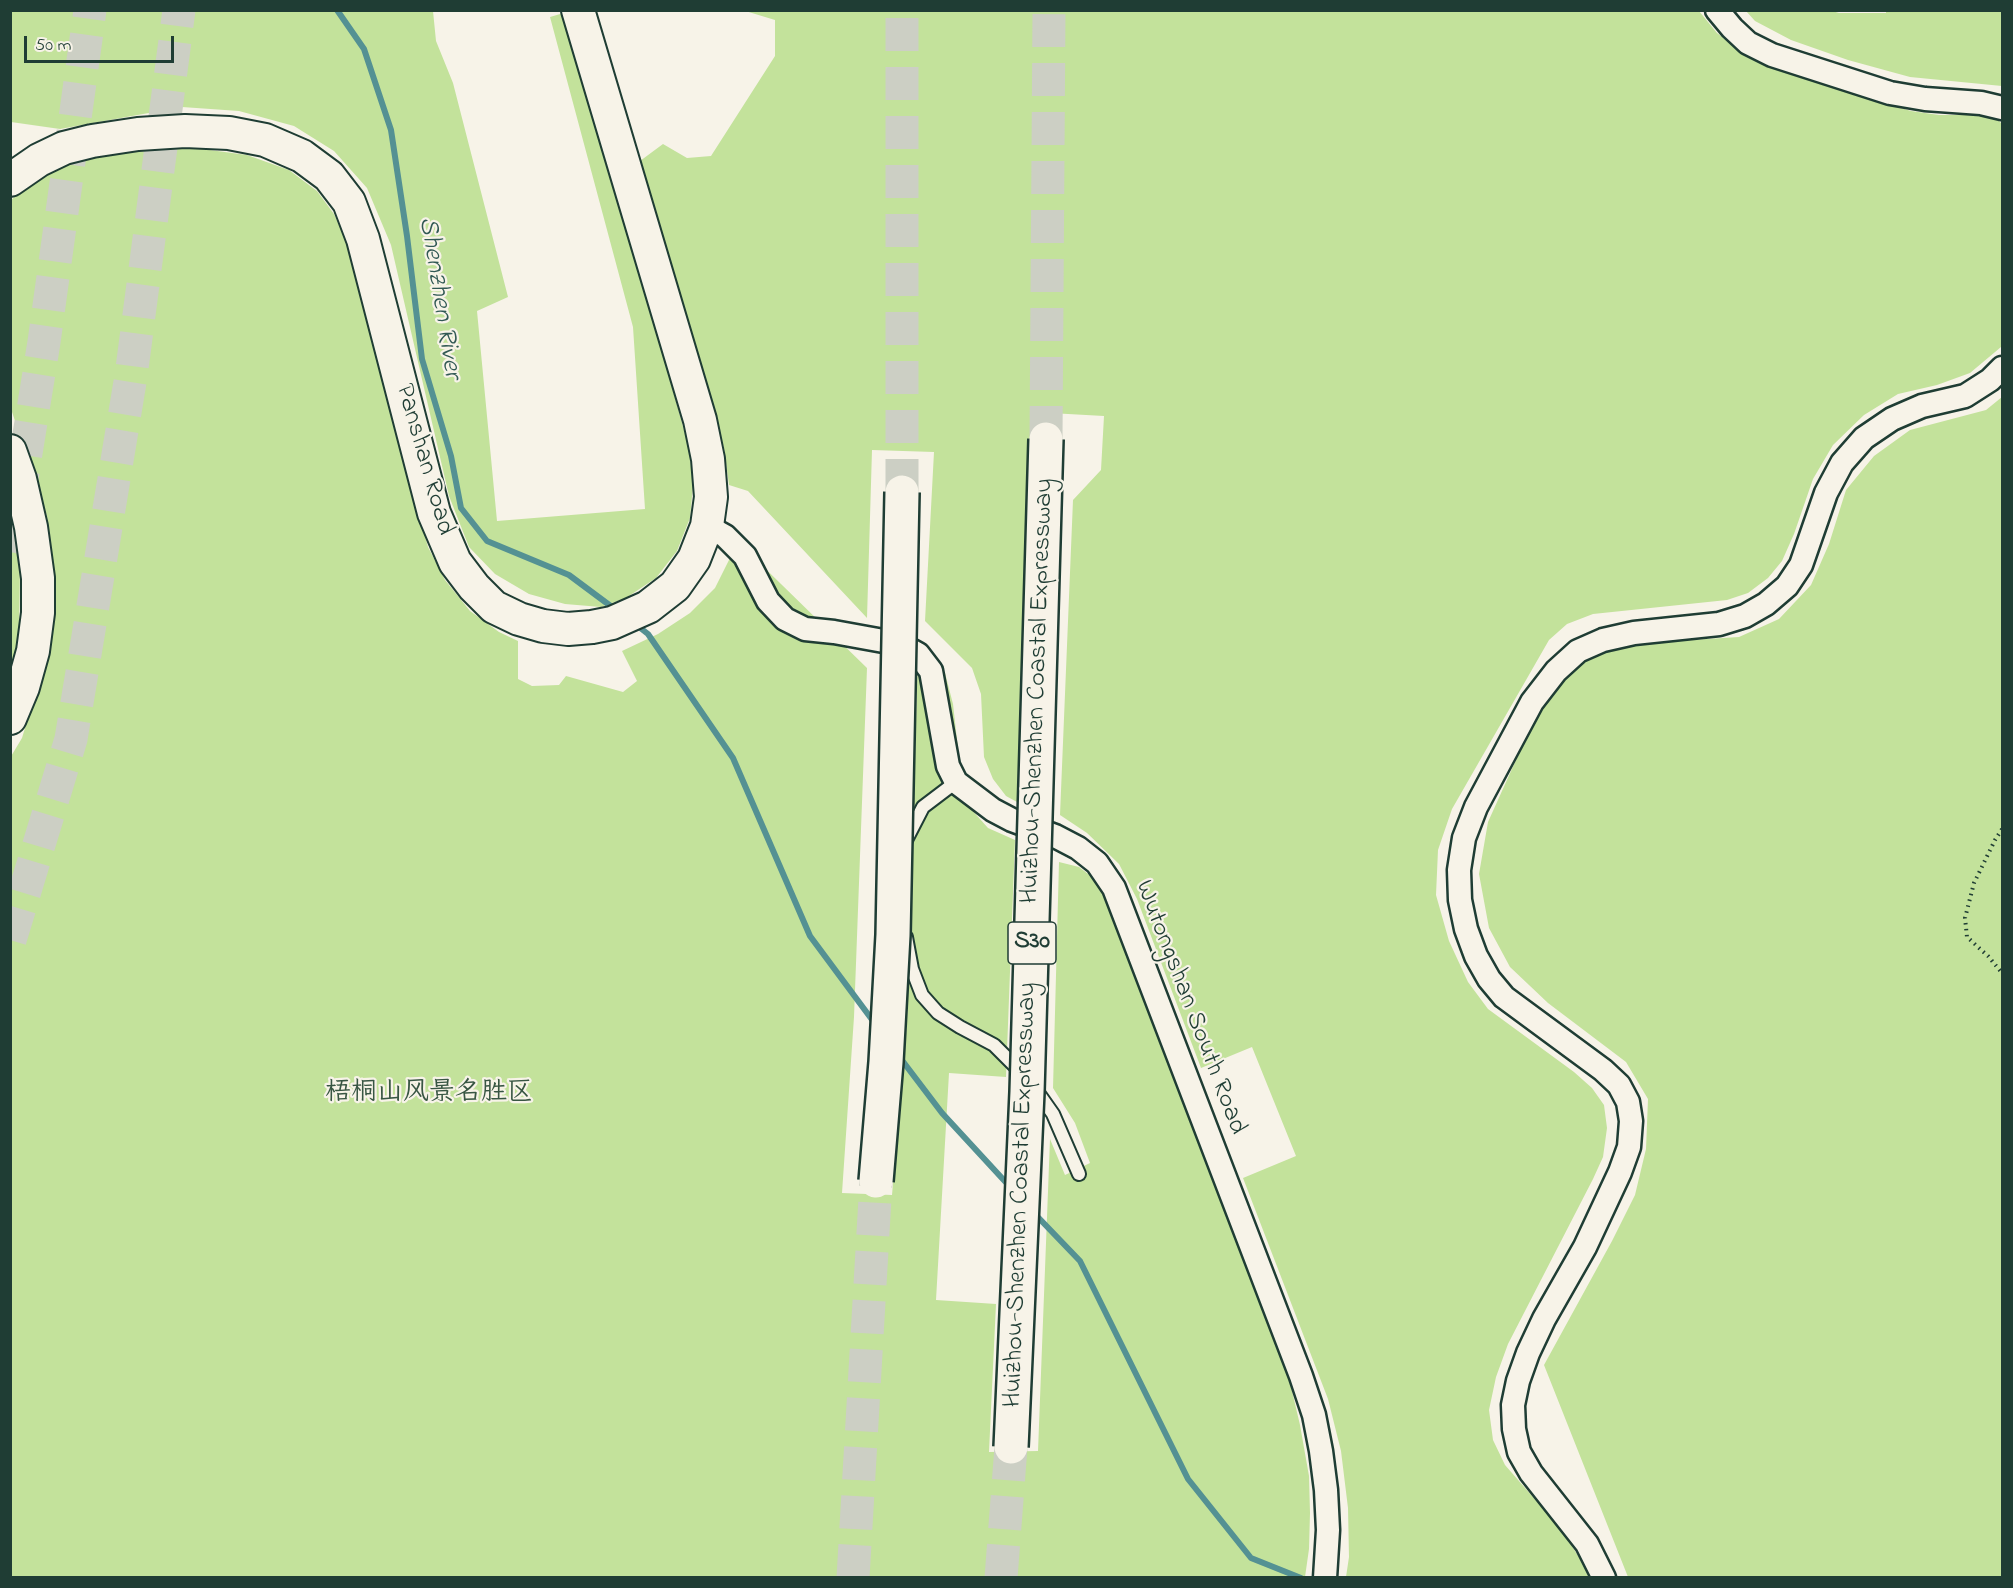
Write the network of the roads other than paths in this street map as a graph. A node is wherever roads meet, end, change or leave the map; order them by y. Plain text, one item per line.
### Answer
1 (578, 10) edge
2 (1717, 10) edge
3 (2002, 108) edge
4 (10, 180) edge
5 (2002, 368) edge
6 (1046, 440) tunnel mouth
7 (10, 451) edge
8 (902, 492) tunnel mouth
9 (707, 526) junction
10 (10, 718) edge
11 (956, 782) junction
12 (1079, 1174) dead end
13 (876, 1181) tunnel mouth
14 (1011, 1447) tunnel mouth
15 (1325, 1571) edge
16 (1604, 1578) edge

1 - 9 main road, Panshan Road
2 - 3 street
4 - 9 main road, Panshan Road
5 - 16 street
6 - 14 highway, Huizhou-Shenzhen Coastal Expressway / S30, bridge
7 - 10 main road
8 - 13 highway, bridge
9 - 11 street
11 - 12 lane
11 - 15 street, Wutongshan South Road

